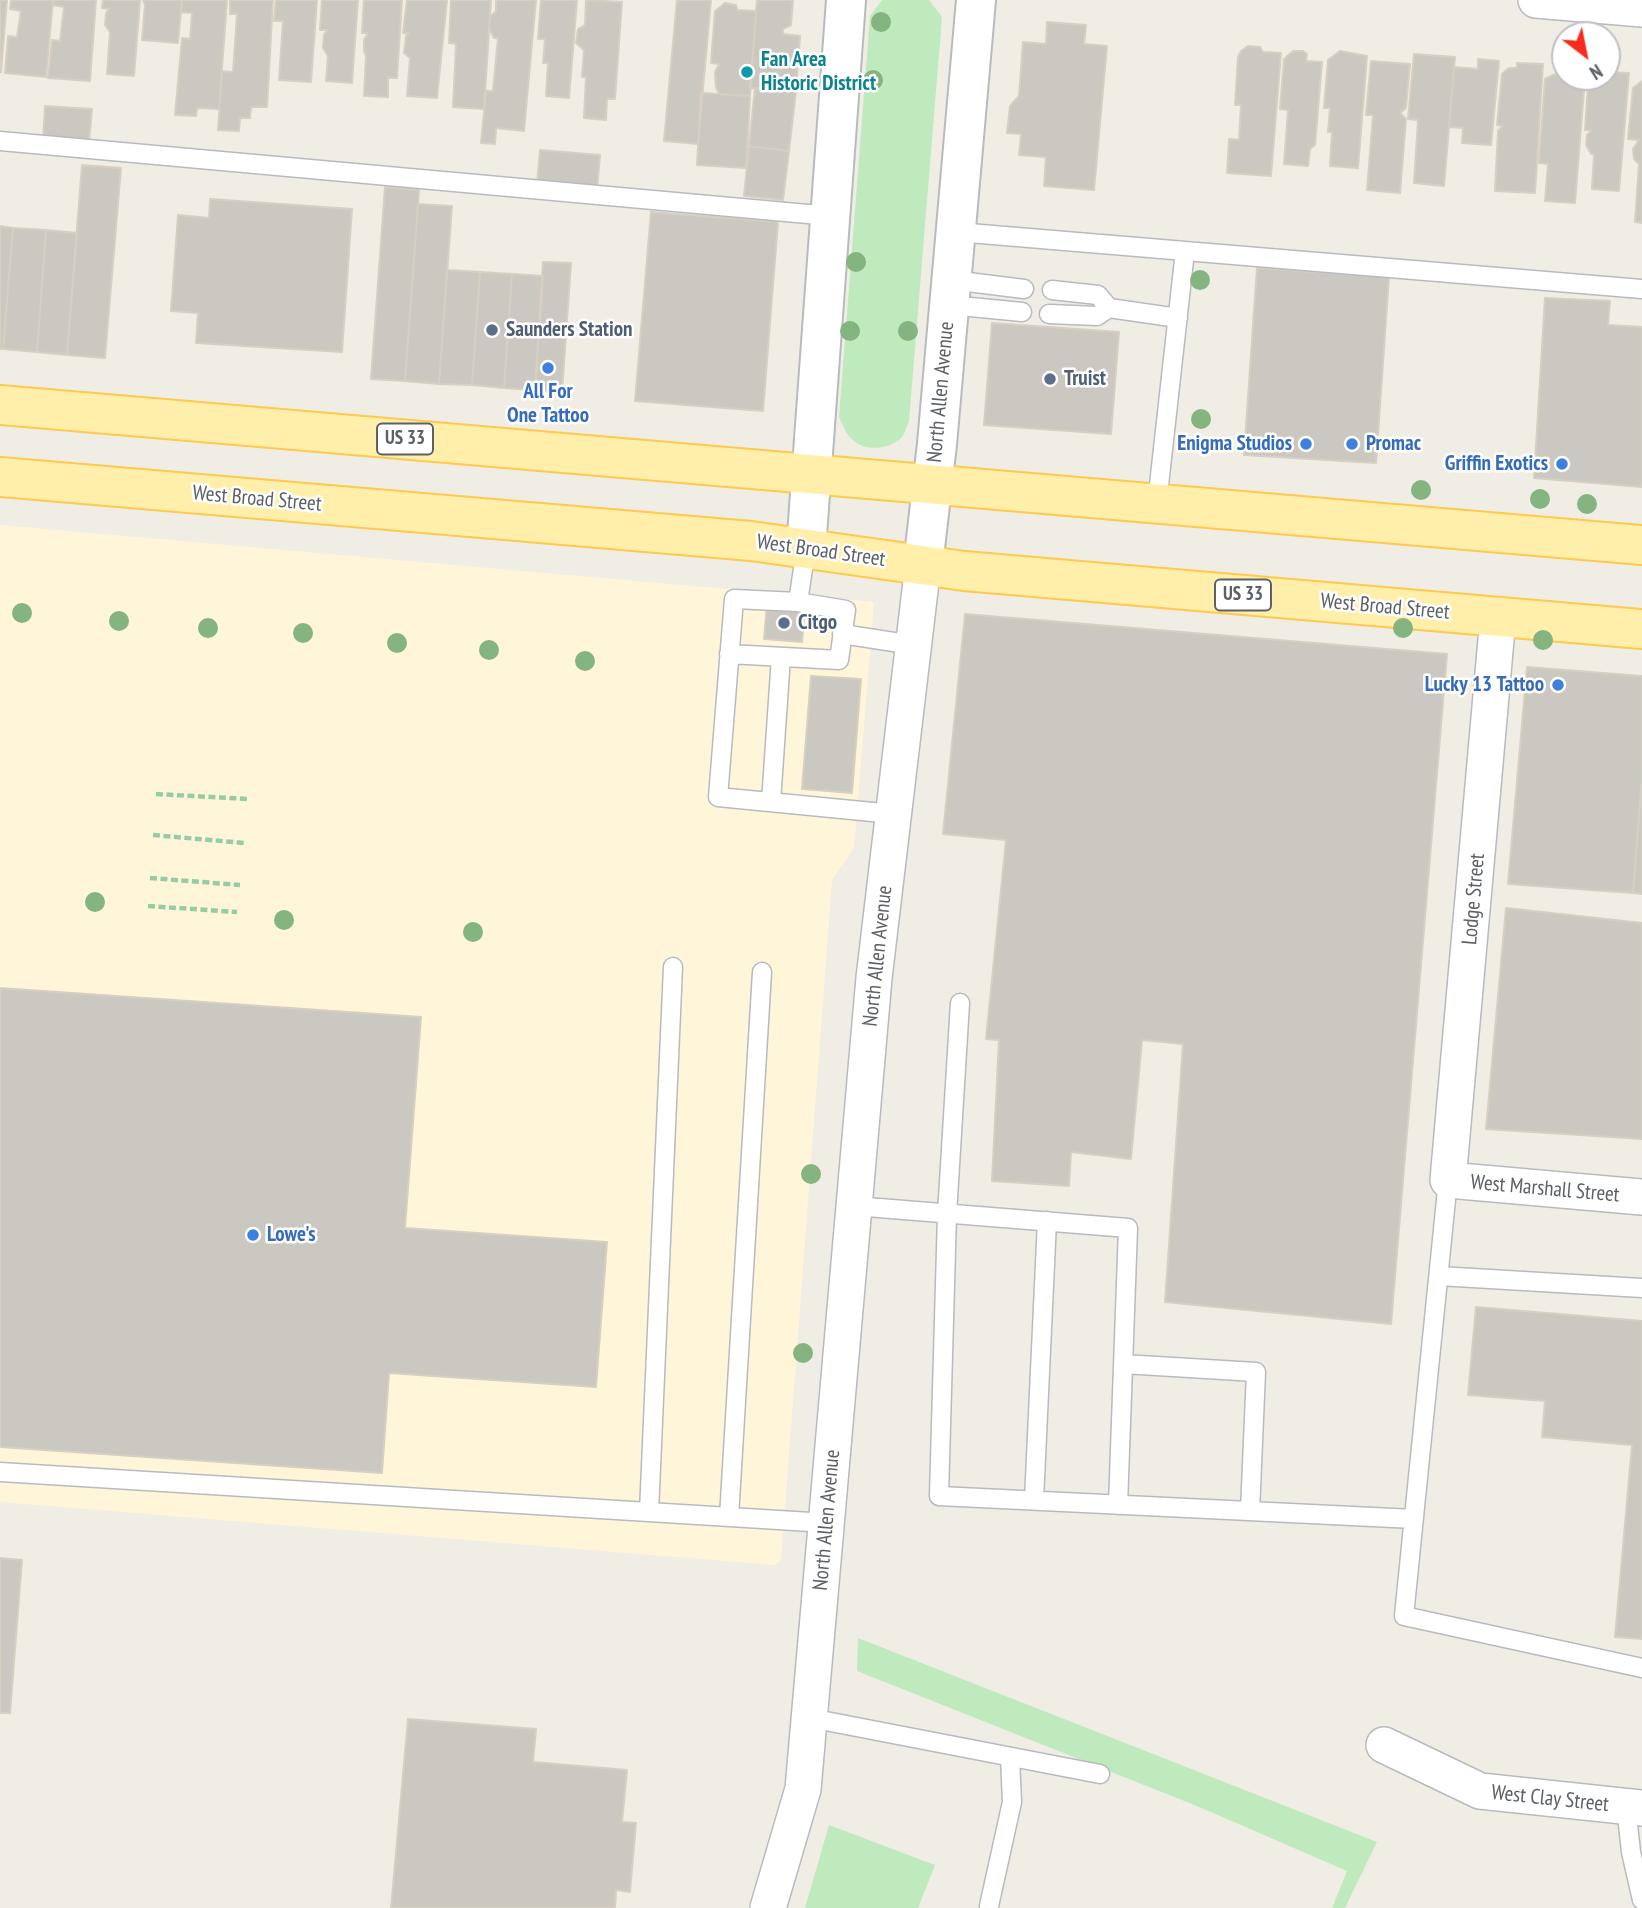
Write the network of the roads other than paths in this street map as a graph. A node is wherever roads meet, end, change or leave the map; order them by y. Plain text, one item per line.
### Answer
1 (846, 0) edge
2 (976, 0) edge
3 (1536, 0) edge
4 (1642, 9) edge
5 (0, 141) edge
6 (830, 216) junction
7 (957, 232) junction
8 (1185, 251) junction
9 (1024, 289) dead end
10 (1642, 289) edge
11 (1052, 290) dead end
12 (951, 293) junction
13 (1110, 307) junction
14 (1022, 312) dead end
15 (1049, 314) dead end
16 (1178, 318) junction
17 (0, 405) edge
18 (810, 474) junction
19 (0, 477) edge
20 (932, 484) junction
21 (1157, 503) junction
22 (1642, 545) edge
23 (806, 548) junction
24 (923, 565) junction
25 (798, 602) junction
26 (1498, 617) junction
27 (1642, 629) edge
28 (842, 634) junction
29 (913, 645) junction
30 (729, 654) junction
31 (781, 657) junction
32 (771, 802) junction
33 (894, 814) junction
34 (673, 967) dead end
35 (762, 972) dead end
36 (960, 1003) dead end
37 (1448, 1180) junction
38 (1642, 1197) edge
39 (854, 1206) junction
40 (947, 1214) junction
41 (1047, 1222) junction
42 (1439, 1276) junction
43 (1642, 1288) edge
44 (1123, 1364) junction
45 (0, 1472) edge
46 (1034, 1500) junction
47 (1118, 1505) junction
48 (1250, 1511) junction
49 (649, 1512) junction
50 (729, 1517) junction
51 (1414, 1519) junction
52 (827, 1523) junction
53 (1642, 1668) edge
54 (810, 1718) junction
55 (1384, 1745) dead end
56 (1010, 1758) junction
57 (1100, 1774) dead end
58 (1634, 1808) edge
59 (1642, 1900) edge
60 (989, 1906) edge
61 (768, 1908) edge

1 - 6 street
2 - 7 street, North Allen Avenue
3 - 4 street
5 - 6 lane
6 - 18 street
7 - 8 lane
7 - 12 street, North Allen Avenue
8 - 10 lane
8 - 16 lane
9 - 12 lane
11 - 13 lane
12 - 14 lane
12 - 20 street, North Allen Avenue
13 - 15 lane
13 - 16 lane
16 - 21 lane
17 - 18 main road, US 33
18 - 20 main road, US 33
18 - 23 street
19 - 23 main road, West Broad Street / US 33
20 - 21 main road, US 33
20 - 24 street, North Allen Avenue
21 - 22 main road, US 33
23 - 24 main road, West Broad Street / US 33
23 - 25 lane
24 - 26 main road, West Broad Street / US 33
24 - 29 street, North Allen Avenue
25 - 28 lane
25 - 30 lane
26 - 27 main road, West Broad Street / US 33
26 - 37 street, Lodge Street
28 - 29 lane
28 - 31 lane
29 - 33 street, North Allen Avenue
30 - 31 lane
30 - 32 lane
31 - 32 lane
32 - 33 lane
33 - 39 street, North Allen Avenue
34 - 49 lane
35 - 50 lane
36 - 40 lane
37 - 38 street, West Marshall Street
37 - 42 lane
39 - 40 lane
39 - 52 street, North Allen Avenue
40 - 41 lane
40 - 46 lane
41 - 44 lane
41 - 46 lane
42 - 43 lane
42 - 51 lane
44 - 47 lane
44 - 48 lane
45 - 49 lane
46 - 47 lane
47 - 48 lane
48 - 51 lane
49 - 50 lane
50 - 52 lane
51 - 53 lane
52 - 54 street, North Allen Avenue
54 - 56 lane
54 - 61 street, North Allen Avenue
55 - 58 street, West Clay Street
56 - 57 lane
56 - 60 lane
58 - 59 lane

